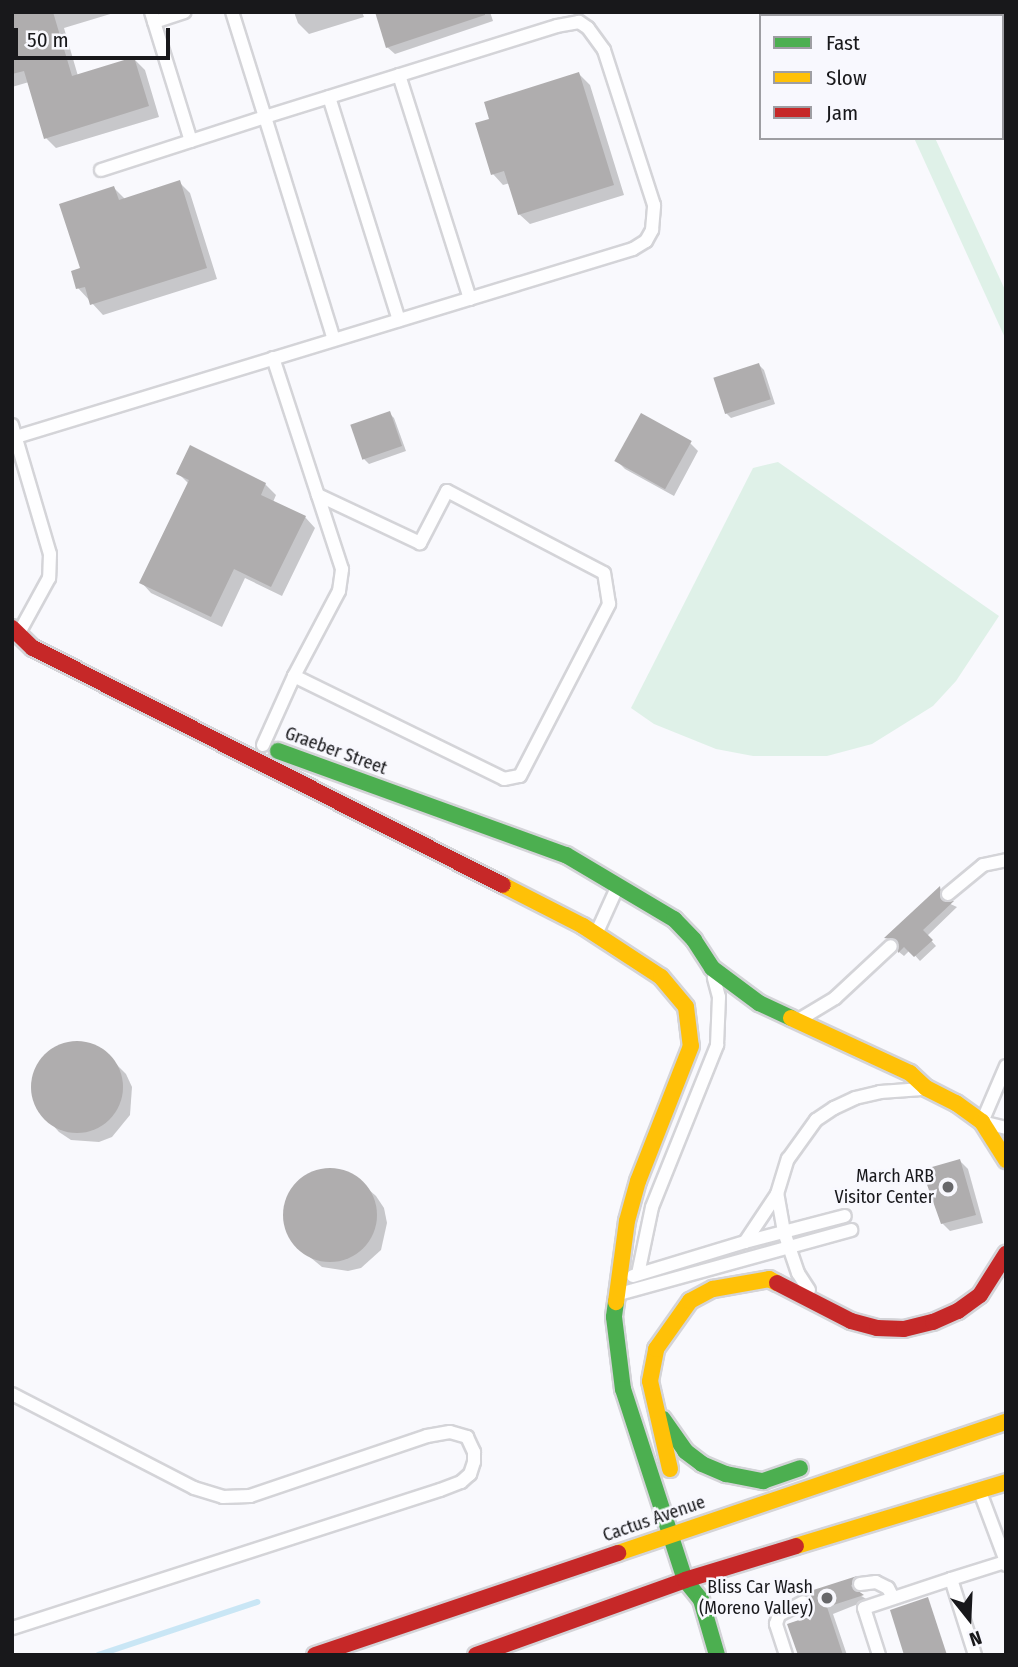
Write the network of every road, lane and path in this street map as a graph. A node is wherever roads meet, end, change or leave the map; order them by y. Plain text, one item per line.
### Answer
1 (184, 12) edge
2 (232, 12) edge
3 (153, 17) edge
4 (399, 75) junction
5 (329, 97) junction
6 (265, 117) junction
7 (191, 141) junction
8 (102, 170) dead end
9 (470, 299) junction
10 (399, 320) junction
11 (334, 340) junction
12 (274, 359) junction
13 (14, 431) edge
14 (318, 495) junction
15 (42, 627) dead end
16 (16, 630) edge
17 (294, 676) junction
18 (257, 742) joint
19 (1006, 860) edge
20 (618, 885) junction
21 (948, 894) dead end
22 (595, 936) junction
23 (891, 946) dead end
24 (712, 968) junction
25 (797, 1021) junction
26 (1006, 1066) edge
27 (926, 1088) junction
28 (982, 1122) junction
29 (1006, 1128) edge
30 (1006, 1160) edge
31 (777, 1194) junction
32 (845, 1216) dead end
33 (851, 1230) dead end
34 (784, 1232) junction
35 (745, 1242) junction
36 (789, 1247) junction
37 (1006, 1254) edge
38 (740, 1261) junction
39 (638, 1274) junction
40 (616, 1288) junction
41 (703, 1294) junction
42 (817, 1302) junction
43 (12, 1394) edge
44 (658, 1411) junction
45 (1006, 1422) edge
46 (914, 1451) junction
47 (840, 1460) dead end
48 (816, 1463) dead end
49 (674, 1482) dead end
50 (1006, 1482) edge
51 (979, 1491) junction
52 (688, 1522) junction
53 (670, 1534) junction
54 (703, 1562) junction
55 (1005, 1563) edge
56 (951, 1579) junction
57 (685, 1580) junction
58 (860, 1584) dead end
59 (893, 1598) junction
60 (702, 1600) junction
61 (803, 1602) dead end
62 (12, 1629) edge
63 (316, 1655) edge
64 (476, 1655) edge
65 (717, 1655) edge
66 (786, 1655) edge
67 (879, 1655) edge
68 (975, 1655) edge

1 - 3 lane
2 - 6 lane
3 - 7 lane
4 - 5 lane
4 - 9 lane
4 - 9 lane
5 - 6 lane
5 - 10 lane
6 - 7 lane
6 - 11 lane
7 - 8 lane
9 - 10 lane
10 - 11 lane
11 - 12 lane
12 - 13 lane
12 - 14 lane
13 - 16 lane
14 - 17 lane
14 - 17 lane
15 - 16 street
16 - 22 street
17 - 18 lane
18 - 20 street, Graeber Street
19 - 21 lane
20 - 22 lane
20 - 24 street, Graeber Street
22 - 40 street
23 - 25 lane
24 - 25 street
24 - 39 lane
25 - 27 street
26 - 28 lane
27 - 28 street
27 - 31 lane
28 - 29 lane
28 - 30 street
31 - 34 lane
31 - 35 lane
32 - 34 lane
33 - 36 lane
34 - 35 lane
34 - 36 lane
35 - 39 lane
36 - 38 lane
36 - 42 lane
37 - 42 street
38 - 40 lane
38 - 41 street
39 - 40 lane
40 - 53 street
41 - 42 street
41 - 44 street
43 - 62 lane
44 - 48 street
44 - 49 street
45 - 46 street, Cactus Avenue
46 - 47 street
46 - 52 street, Cactus Avenue
50 - 51 street
51 - 54 street
51 - 55 lane
52 - 53 street, Cactus Avenue
52 - 54 street
53 - 57 street
53 - 63 street, Cactus Avenue
54 - 57 street
54 - 60 street
55 - 56 lane
56 - 59 lane
56 - 68 lane
57 - 60 street
57 - 64 street
58 - 59 lane
59 - 67 lane
60 - 65 street
61 - 66 lane

